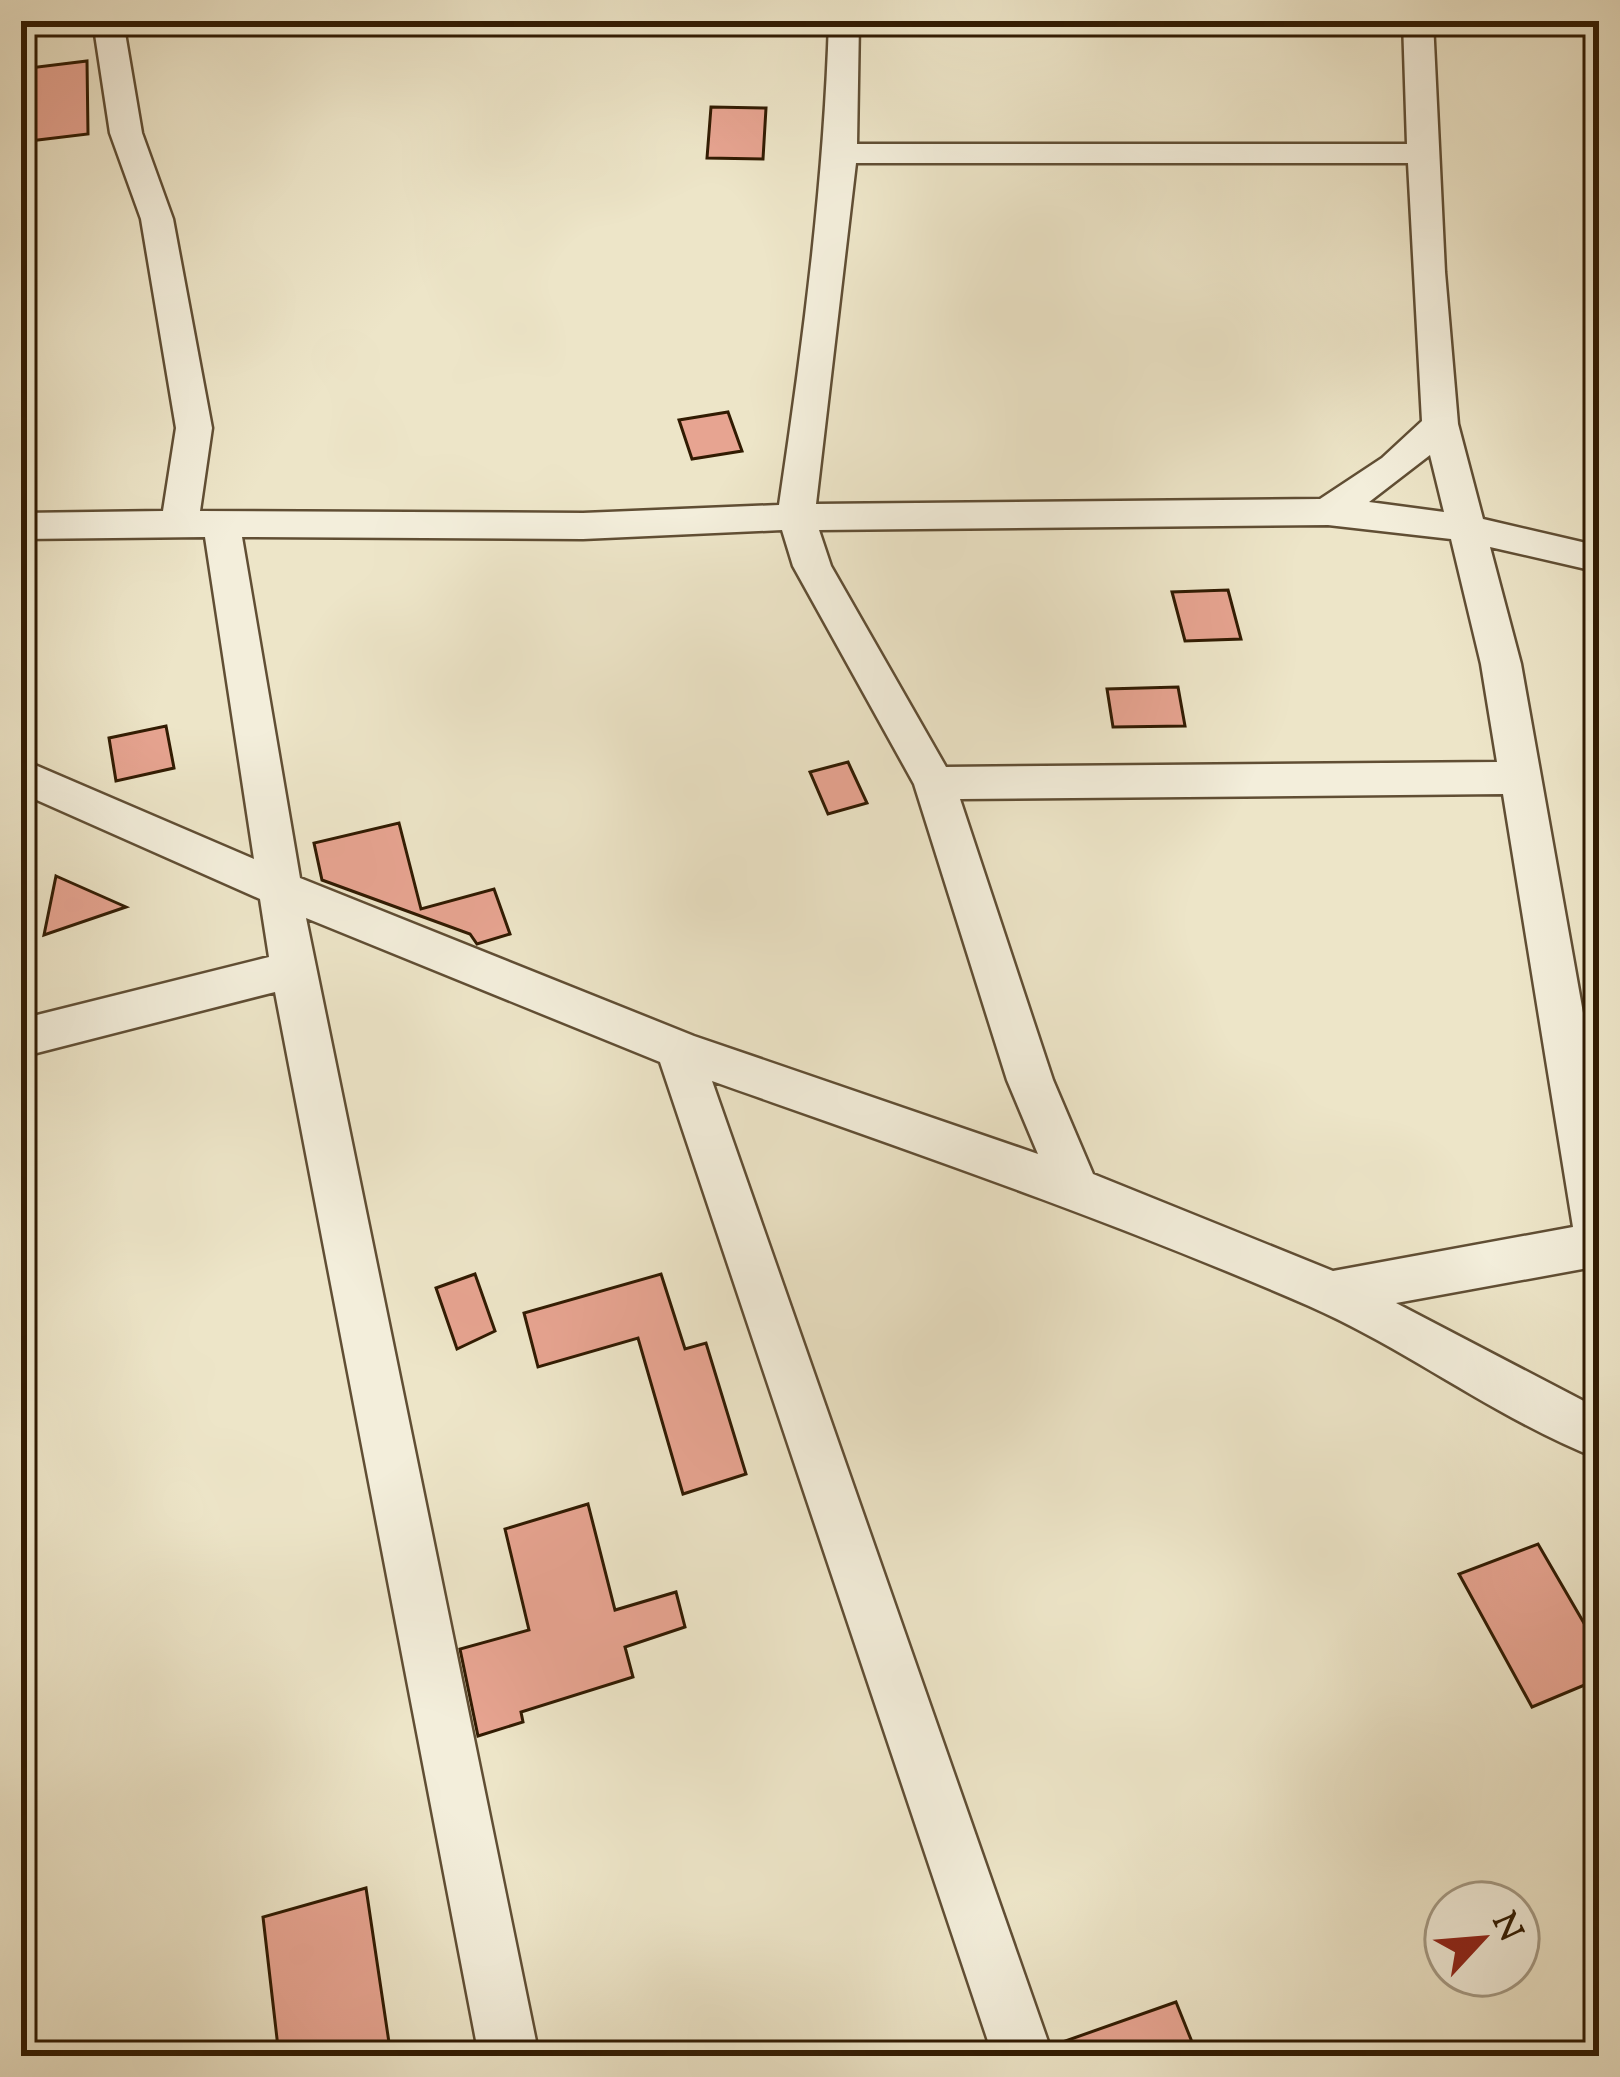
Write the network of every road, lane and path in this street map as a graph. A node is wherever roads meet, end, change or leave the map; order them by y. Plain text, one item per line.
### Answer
1 (108, 21) edge
2 (844, 21) edge
3 (1418, 21) edge
4 (1423, 153) junction
5 (841, 154) junction
6 (1440, 424) junction
7 (1328, 512) junction
8 (796, 517) junction
9 (201, 525) junction
10 (21, 526) edge
11 (1470, 528) junction
12 (1599, 559) edge
13 (21, 775) edge
14 (1518, 778) junction
15 (934, 783) junction
16 (281, 890) junction
17 (293, 969) junction
18 (21, 1038) edge
19 (679, 1050) junction
20 (1075, 1188) junction
21 (1599, 1241) edge
22 (1332, 1293) junction
23 (1599, 1436) edge
24 (509, 2056) edge
25 (1023, 2056) edge

1 - 9 street
2 - 5 street
3 - 4 street
4 - 5 street
4 - 6 street
5 - 8 street
6 - 7 street
6 - 11 street
7 - 8 street
7 - 11 street
8 - 9 street
8 - 15 street
9 - 10 street
9 - 16 street
11 - 12 street
11 - 14 street
13 - 16 street
14 - 15 street
14 - 21 street
15 - 20 street
16 - 17 street
16 - 19 street
17 - 18 street
17 - 24 street
19 - 20 street
19 - 25 street
20 - 22 street
21 - 22 street
22 - 23 street

